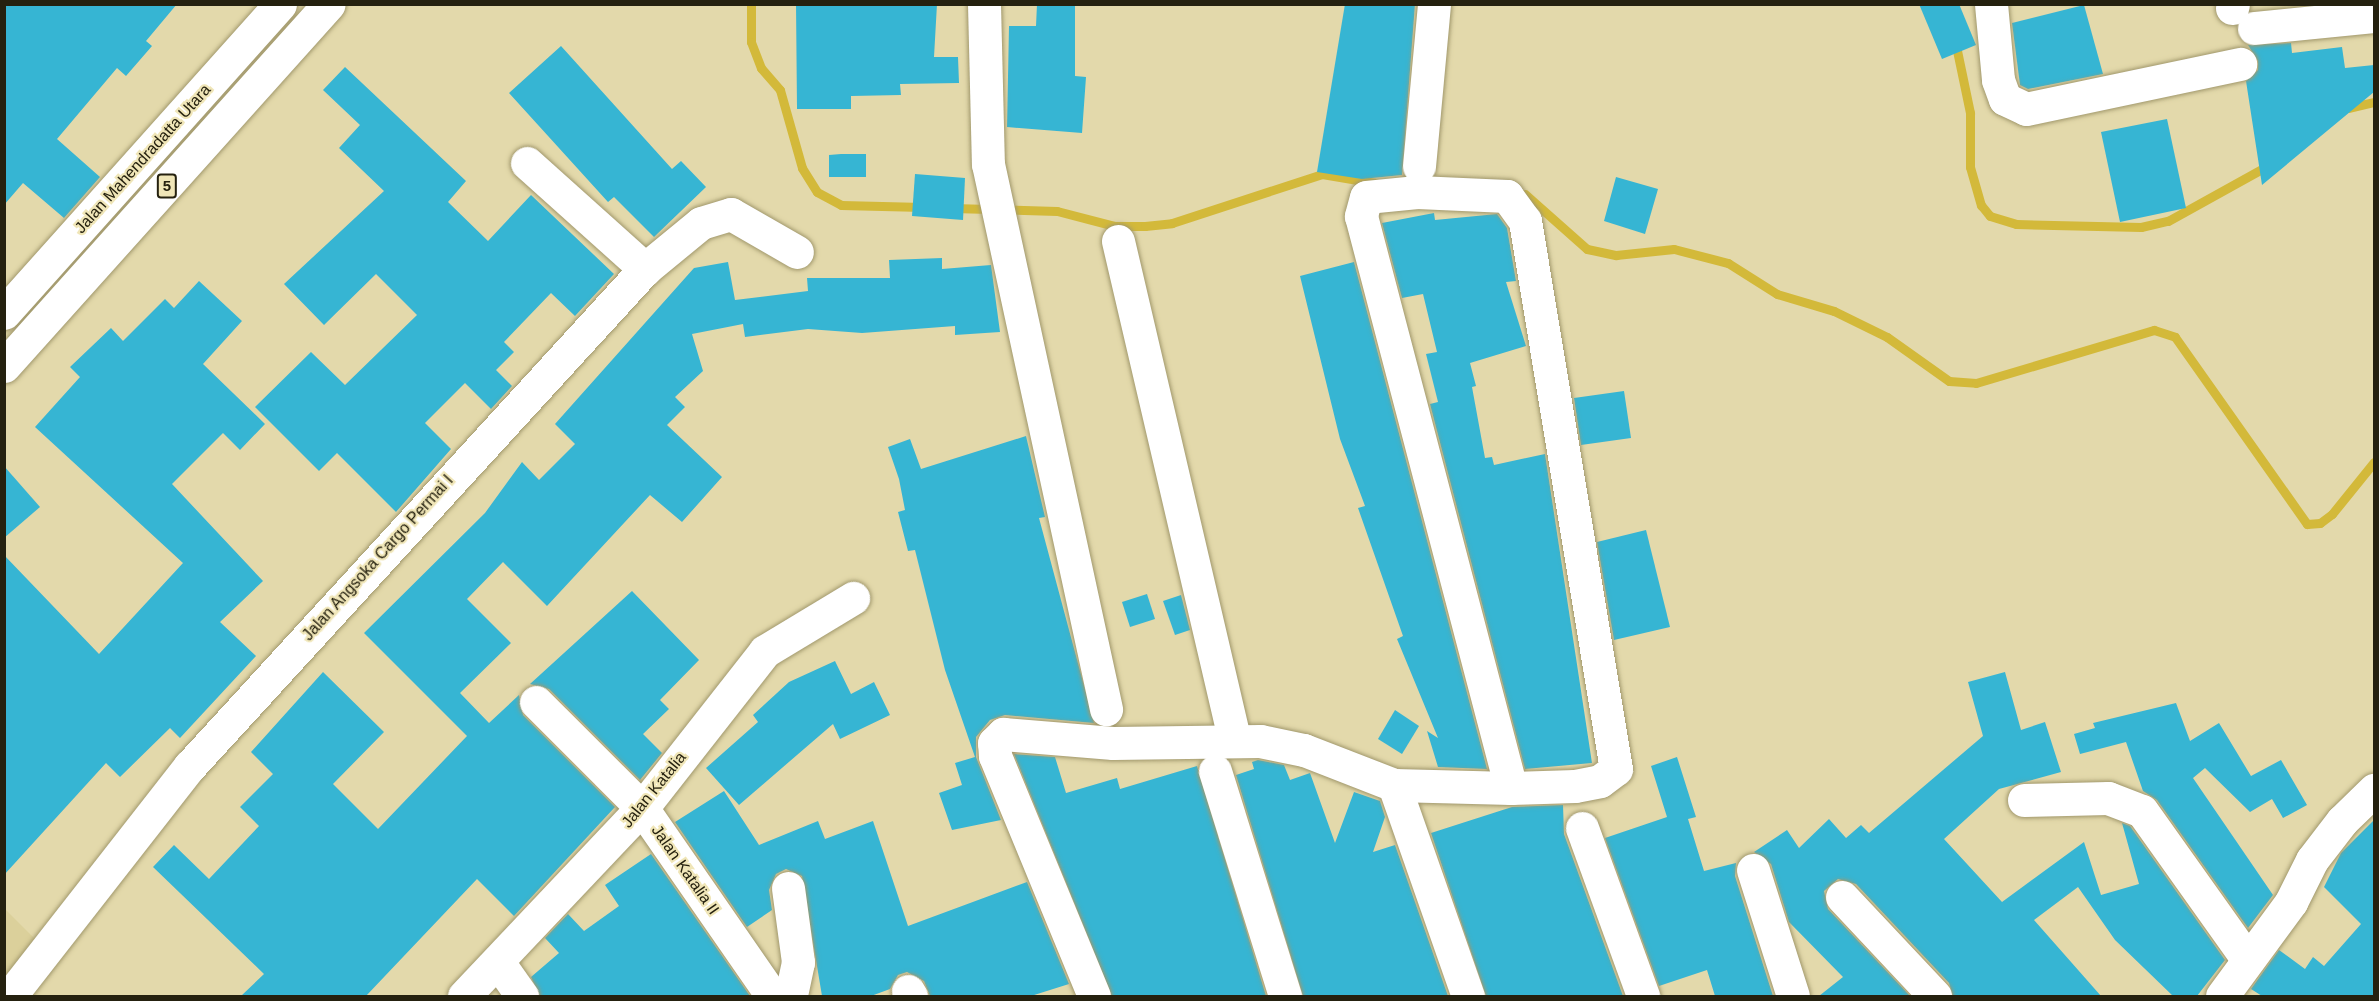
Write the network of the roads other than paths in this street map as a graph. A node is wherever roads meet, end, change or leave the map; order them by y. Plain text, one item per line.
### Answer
1 (280, 4) edge
2 (329, 4) edge
3 (984, 4) edge
4 (1434, 4) edge
5 (1991, 4) edge
6 (2240, 14) edge
7 (2374, 16) edge
8 (2240, 64) dead end
9 (527, 162) dead end
10 (1419, 166) dead end
11 (1118, 241) dead end
12 (797, 252) dead end
13 (645, 269) junction
14 (4, 313) edge
15 (4, 366) edge
16 (853, 598) dead end
17 (536, 702) dead end
18 (1106, 709) dead end
19 (1234, 738) junction
20 (1215, 771) dead end
21 (1394, 785) junction
22 (1511, 788) junction
23 (2374, 790) edge
24 (2024, 800) dead end
25 (642, 808) junction
26 (1582, 828) dead end
27 (1753, 870) dead end
28 (788, 888) dead end
29 (1842, 897) dead end
30 (2247, 959) junction
31 (498, 962) junction
32 (10, 996) edge
33 (464, 996) edge
34 (522, 996) edge
35 (772, 996) edge
36 (791, 996) edge
37 (1094, 996) edge
38 (1286, 996) edge
39 (1468, 996) edge
40 (1643, 996) edge
41 (1793, 996) edge
42 (1935, 996) edge
43 (2222, 996) edge

1 - 14 main road, Jalan Mahendradatta Utara / 5
2 - 15 main road, 5
3 - 18 main road
4 - 10 main road
5 - 8 main road
6 - 7 main road
9 - 13 main road
11 - 19 main road
12 - 13 main road, Jalan Angsoka Cargo Permai I
13 - 32 main road, Jalan Angsoka Cargo Permai I
16 - 25 main road, Jalan Katalia
17 - 25 main road, Jalan Katalia II
19 - 21 main road
19 - 37 main road
20 - 38 main road
21 - 22 main road
21 - 39 main road
22 - 22 main road
23 - 30 main road
24 - 30 main road
25 - 31 main road, Jalan Katalia
25 - 35 main road, Jalan Katalia II
26 - 40 main road
27 - 41 main road
28 - 36 main road
29 - 42 main road
30 - 43 main road
31 - 33 main road, Jalan Katalia
31 - 34 main road

